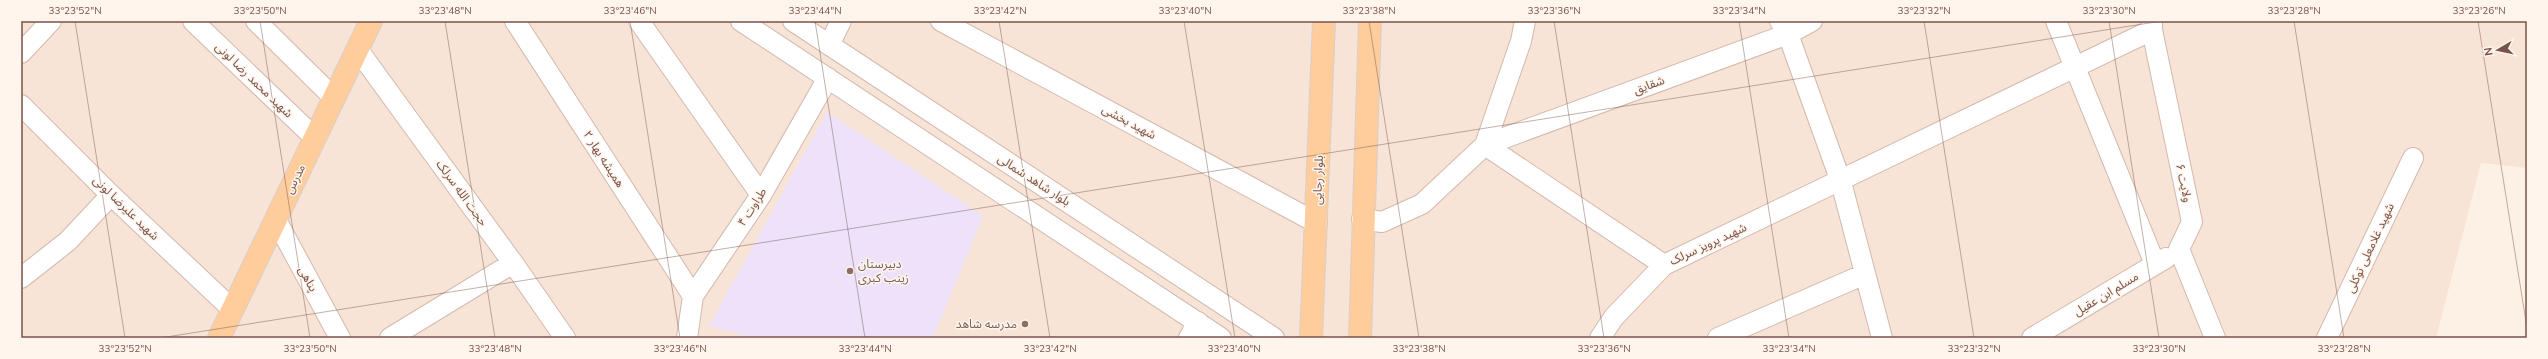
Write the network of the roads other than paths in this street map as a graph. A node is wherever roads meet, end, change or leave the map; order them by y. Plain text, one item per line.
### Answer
1 (51, 21) edge
2 (193, 21) edge
3 (256, 21) edge
4 (371, 21) edge
5 (515, 21) edge
6 (638, 21) edge
7 (741, 21) edge
8 (793, 21) edge
9 (841, 21) edge
10 (941, 21) edge
11 (1324, 21) edge
12 (1370, 21) edge
13 (1525, 21) edge
14 (1812, 21) edge
15 (2056, 21) edge
16 (2152, 26) edge
17 (1784, 27) edge
18 (829, 45) junction
19 (358, 50) junction
20 (21, 53) edge
21 (2075, 67) junction
22 (828, 78) junction
23 (334, 98) junction
24 (21, 105) edge
25 (315, 138) junction
26 (1485, 145) junction
27 (2413, 158) dead end
28 (1841, 182) junction
29 (111, 195) junction
30 (761, 195) junction
31 (1362, 219) junction
32 (276, 220) junction
33 (1317, 223) junction
34 (2179, 249) junction
35 (513, 263) junction
36 (2155, 264) junction
37 (1664, 265) junction
38 (1865, 274) junction
39 (21, 278) edge
40 (693, 296) junction
41 (233, 310) junction
42 (1193, 330) edge
43 (219, 338) edge
44 (340, 338) edge
45 (390, 338) edge
46 (565, 338) edge
47 (687, 338) edge
48 (1221, 338) edge
49 (1274, 338) edge
50 (1311, 338) edge
51 (1360, 338) edge
52 (1600, 338) edge
53 (1718, 338) edge
54 (1882, 338) edge
55 (2032, 338) edge
56 (2215, 338) edge
57 (2327, 338) edge

1 - 20 street
2 - 25 street, شهید محمد رضا لونی
3 - 23 street
4 - 19 main road, مدرس
5 - 40 street, همیشه بهار ۲
6 - 30 street
7 - 22 street
8 - 18 street, بلوار شاهد شمالی
9 - 18 street
10 - 33 street, شهید بخشی
11 - 33 main road, بلوار رجایی
12 - 31 main road
13 - 26 street
14 - 17 street, شقایق
15 - 21 street
16 - 21 street, شهید پرویز سرلک
16 - 34 street, ولایت ۶
17 - 26 street, شقایق
17 - 28 street
18 - 49 street, بلوار شاهد شمالی
19 - 23 main road, مدرس
19 - 35 street, حجت الله سرلک
21 - 28 street, شهید پرویز سرلک
21 - 36 street
22 - 30 street, طراوت ۴
22 - 42 street
23 - 25 main road, مدرس
24 - 29 street, شهید علیرضا لونی
25 - 32 main road, مدرس
26 - 31 street
26 - 37 street
27 - 57 street, شهید غلامعلی توکلی
28 - 37 street, شهید پرویز سرلک
28 - 38 street
29 - 39 street
29 - 41 street, شهید علیرضا لونی
30 - 40 street, طراوت ۴
31 - 51 main road
32 - 41 main road, مدرس
32 - 44 street, پناهی
33 - 50 main road, بلوار رجایی
34 - 36 street, مسلم ابن عقیل
34 - 56 street
35 - 45 street
35 - 46 street, حجت الله سرلک
36 - 55 street, مسلم ابن عقیل
37 - 52 street, شهید پرویز سرلک
38 - 53 street
38 - 54 street
40 - 47 street, طراوت ۴
41 - 43 main road, مدرس
42 - 48 street

